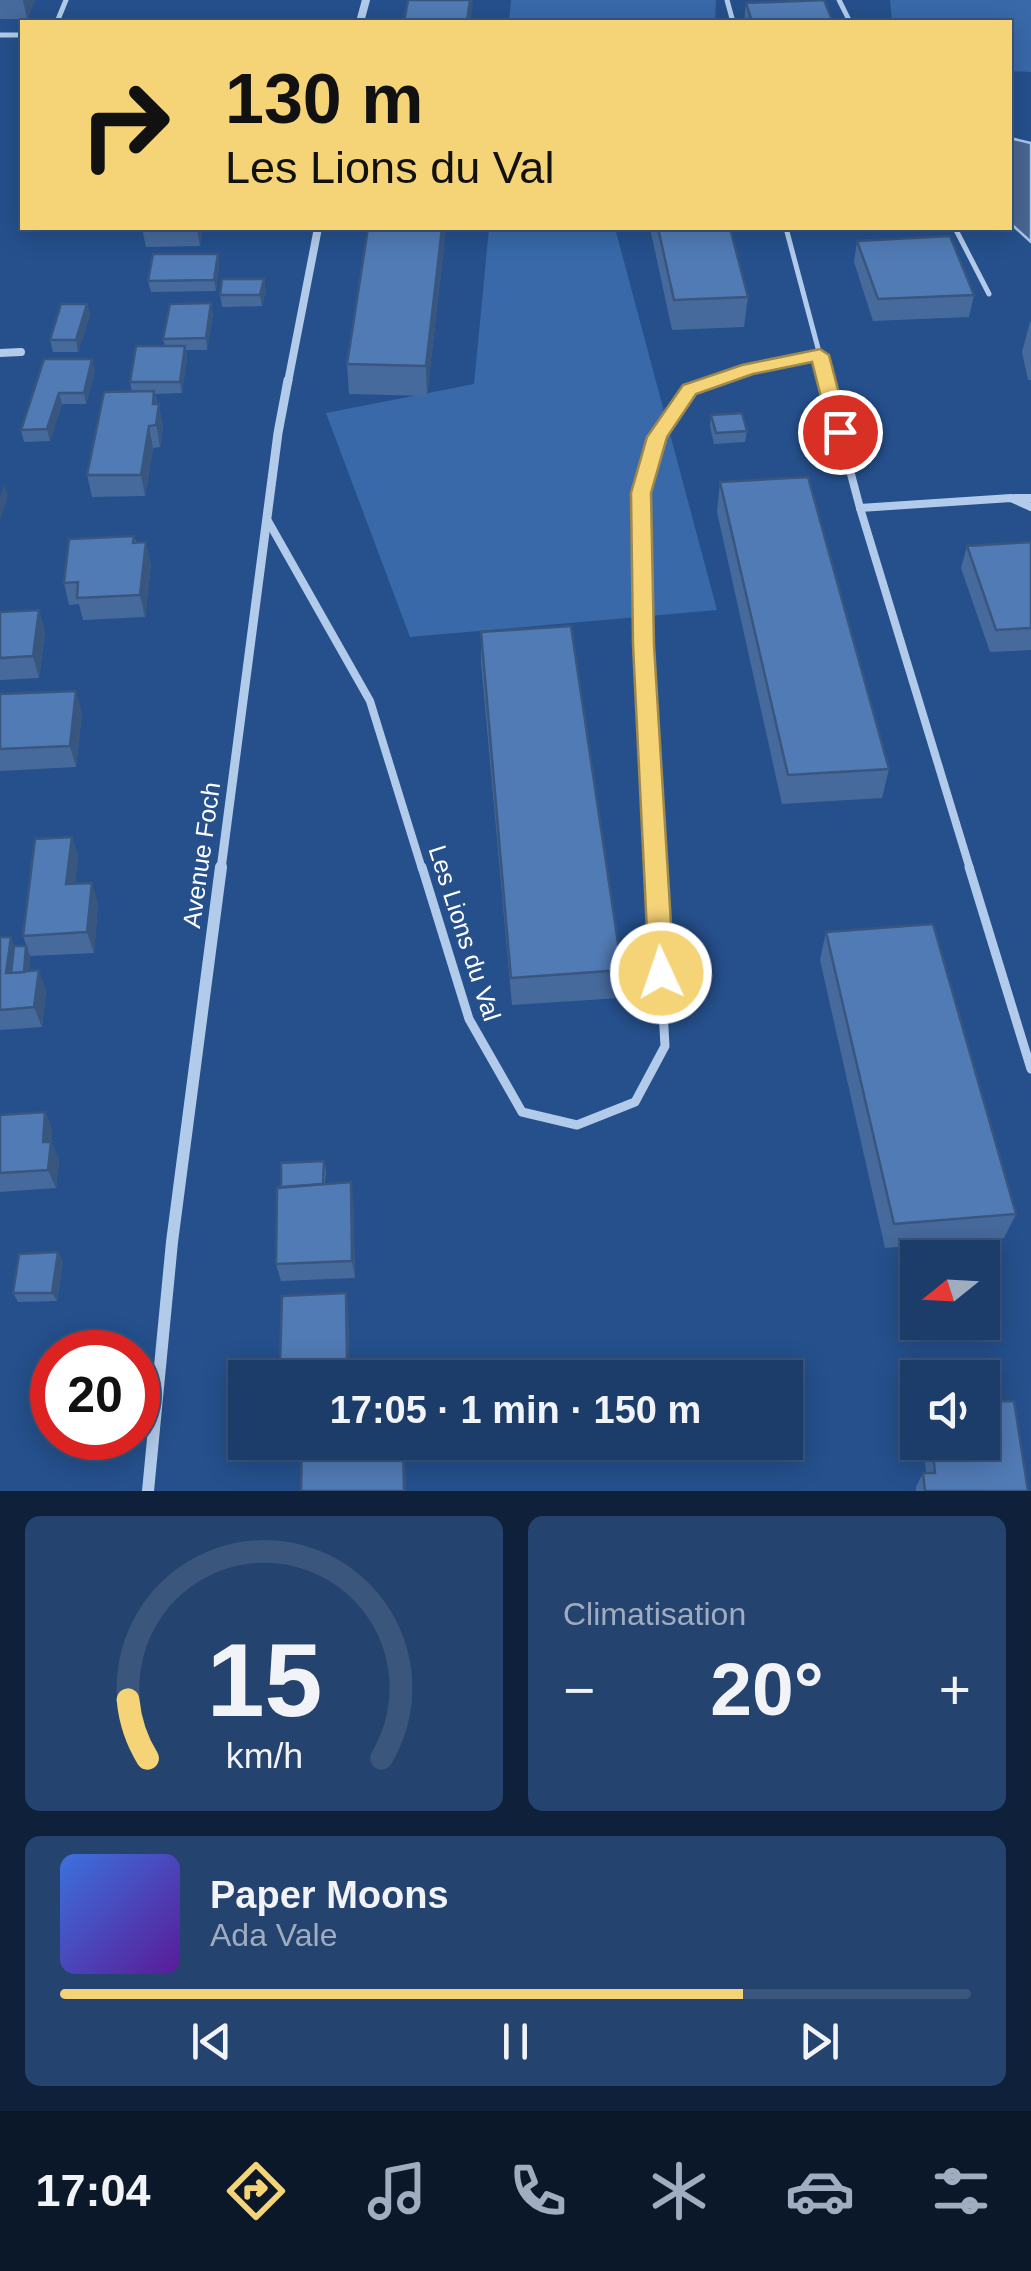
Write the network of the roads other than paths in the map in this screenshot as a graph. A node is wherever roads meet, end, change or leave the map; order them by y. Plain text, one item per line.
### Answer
1 (318, 230) edge
2 (787, 230) edge
3 (956, 230) edge
4 (989, 294) dead end
5 (21, 352) dead end
6 (0, 353) edge
7 (820, 355) junction
8 (1011, 498) junction
9 (1031, 498) edge
10 (1031, 507) edge
11 (860, 508) junction
12 (268, 520) junction
13 (1031, 1069) edge
14 (148, 1491) edge

1 - 12 street, Avenue Foch
2 - 7 lane
3 - 4 lane
5 - 6 street
7 - 11 lane
7 - 12 lane, Les Lions du Val
8 - 9 lane
8 - 10 lane
8 - 11 lane
11 - 13 lane
12 - 14 street, Avenue Foch

